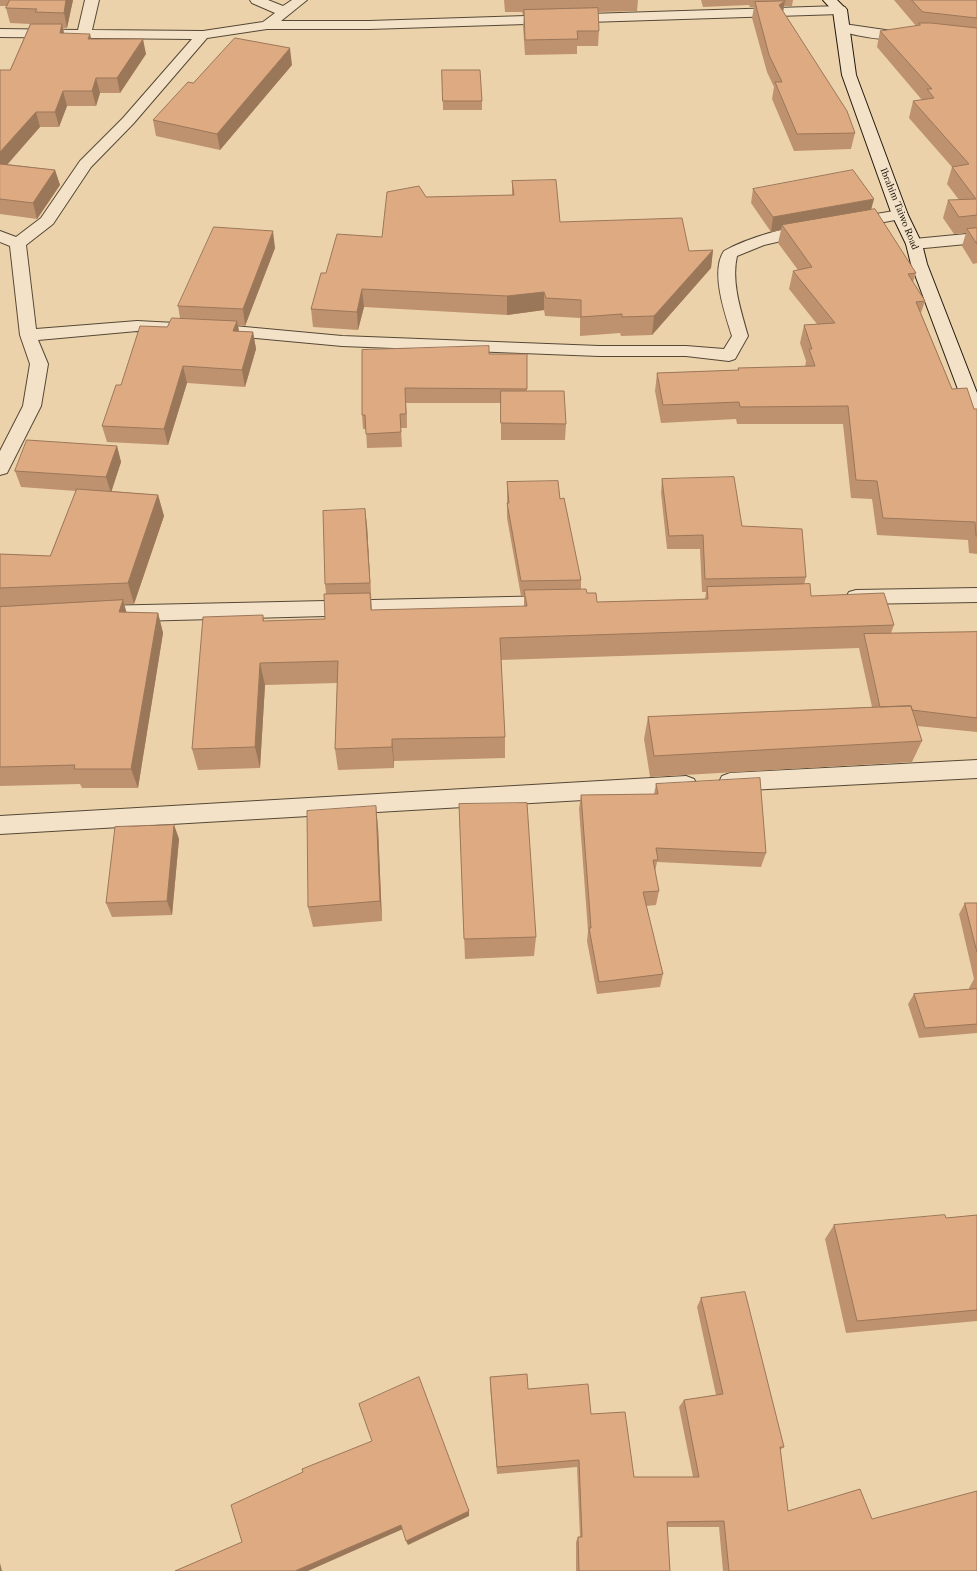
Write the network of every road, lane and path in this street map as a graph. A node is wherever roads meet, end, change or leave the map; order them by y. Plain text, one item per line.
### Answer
1 (92, 0) edge
2 (257, 0) edge
3 (300, 0) edge
4 (835, 5) edge
5 (285, 12) junction
6 (267, 25) junction
7 (844, 28) junction
8 (84, 33) junction
9 (0, 34) edge
10 (920, 34) edge
11 (203, 35) junction
12 (900, 214) junction
13 (0, 236) edge
14 (977, 238) edge
15 (18, 244) junction
16 (914, 244) junction
17 (28, 335) junction
18 (977, 416) edge
19 (0, 469) edge
20 (977, 595) edge
21 (834, 598) edge
22 (572, 603) edge
23 (80, 614) edge
24 (977, 769) edge
25 (0, 825) edge

1 - 8 street
2 - 5 street
3 - 5 street
4 - 6 street
4 - 7 street, Ibrahim Taiwo Road
5 - 6 street
6 - 11 street
7 - 10 street
7 - 12 street, Ibrahim Taiwo Road
8 - 9 street
8 - 11 street
11 - 15 street
12 - 16 street, Ibrahim Taiwo Road
12 - 17 street
13 - 15 street
14 - 16 street
15 - 17 street
16 - 18 street, Ibrahim Taiwo Road
17 - 19 street
20 - 21 street
22 - 23 street
24 - 25 street

